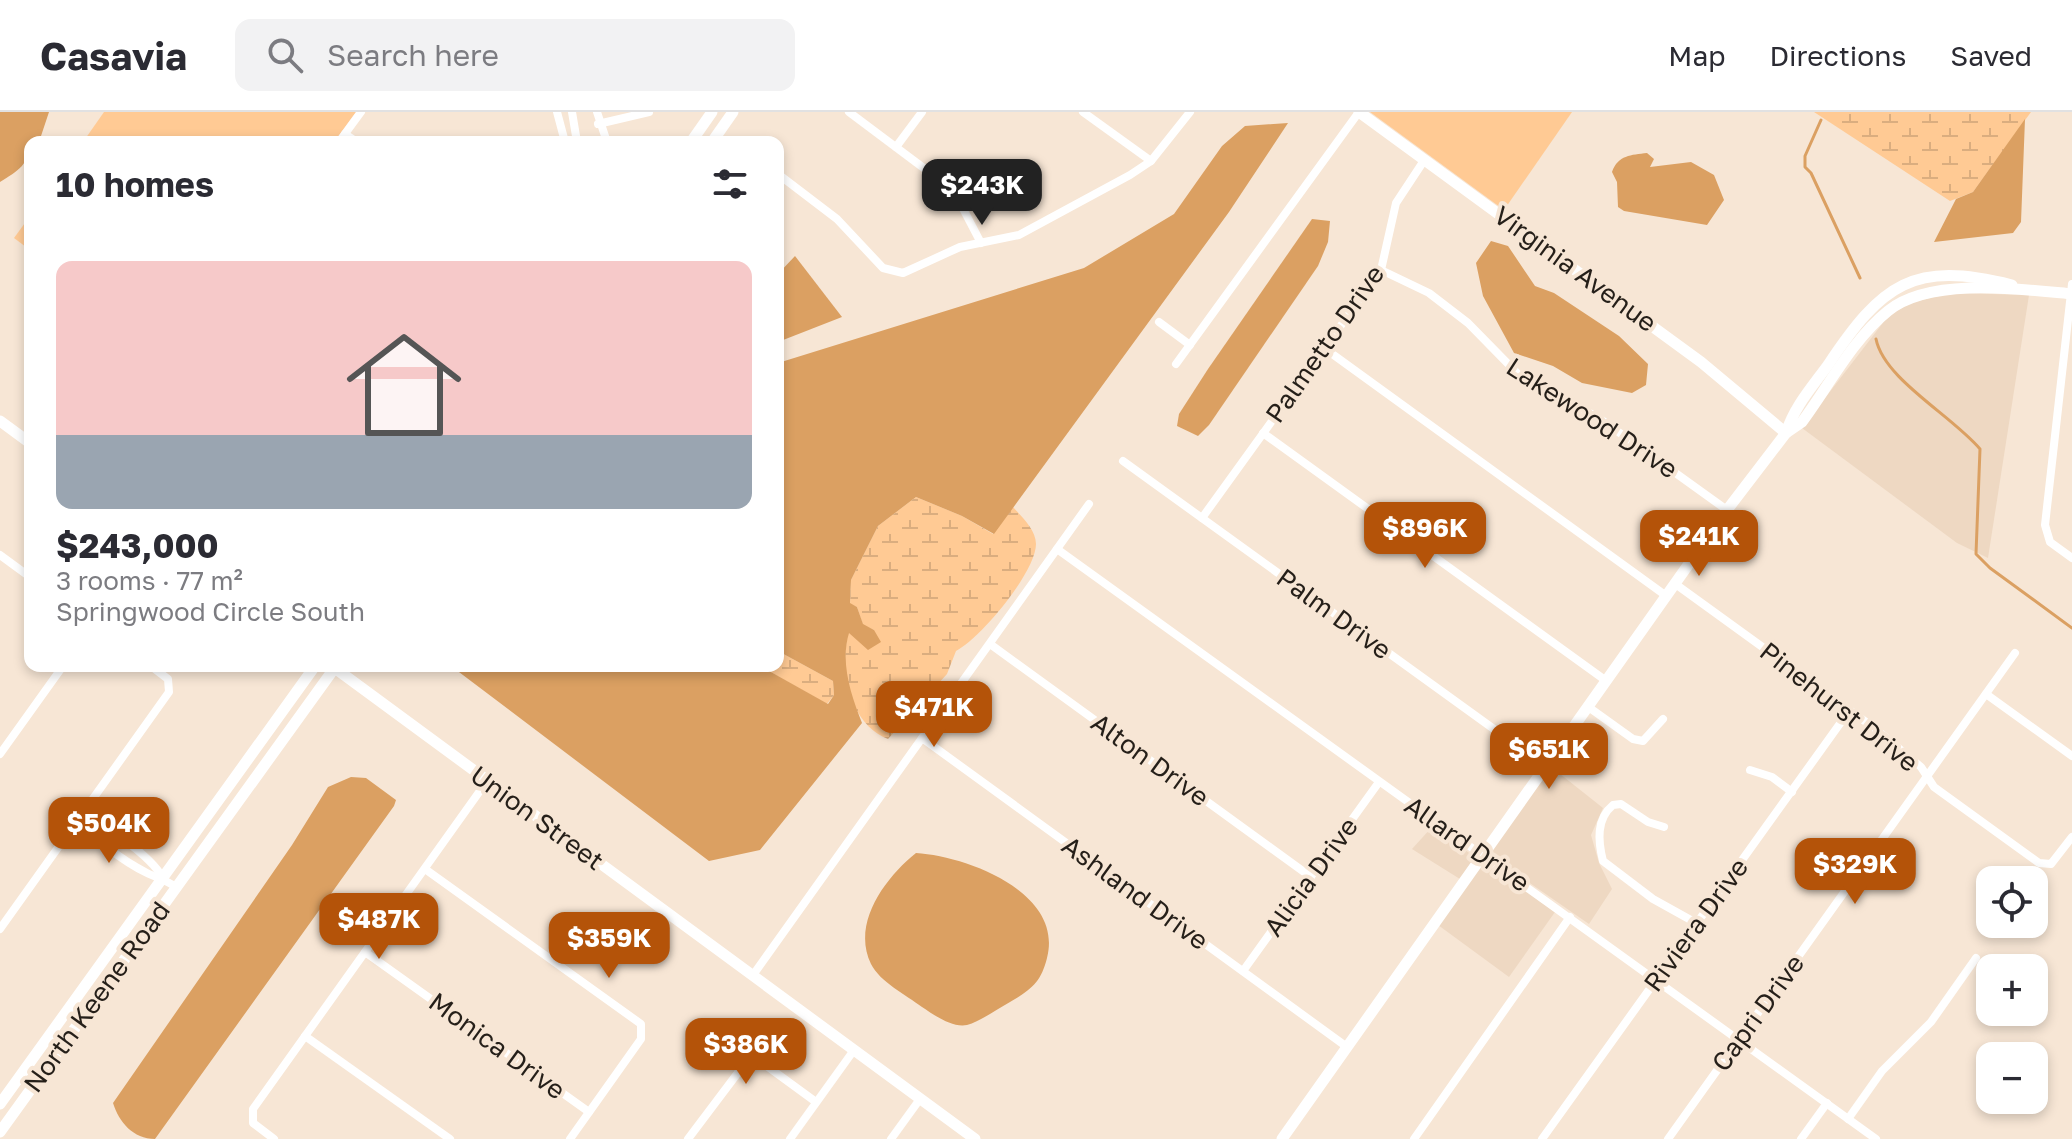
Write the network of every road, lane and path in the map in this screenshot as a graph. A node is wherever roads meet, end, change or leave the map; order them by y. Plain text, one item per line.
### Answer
1 (361, 112) edge
2 (557, 112) edge
3 (597, 112) edge
4 (649, 112) edge
5 (712, 112) edge
6 (733, 112) edge
7 (849, 112) edge
8 (922, 112) edge
9 (1083, 112) edge
10 (1190, 112) edge
11 (1362, 113) edge
12 (573, 115) edge
13 (560, 122) junction
14 (598, 124) junction
15 (345, 134) joint
16 (348, 136) edge
17 (564, 136) edge
18 (576, 136) edge
19 (604, 136) edge
20 (695, 136) edge
21 (716, 136) edge
22 (896, 147) junction
23 (1425, 159) junction
24 (1151, 161) junction
25 (784, 178) edge
26 (981, 243) junction
27 (1381, 270) junction
28 (2072, 284) edge
29 (2072, 294) edge
30 (1159, 322) dead end
31 (1190, 345) junction
32 (1324, 348) junction
33 (1176, 364) dead end
34 (0, 421) edge
35 (1263, 433) junction
36 (1786, 433) junction
37 (24, 435) edge
38 (1123, 461) dead end
39 (1089, 504) dead end
40 (1727, 510) junction
41 (1202, 518) junction
42 (1057, 549) junction
43 (4, 558) edge
44 (2072, 558) edge
45 (0, 571) edge
46 (24, 573) edge
47 (1674, 583) junction
48 (1665, 595) junction
49 (990, 644) junction
50 (2015, 653) dead end
51 (59, 672) edge
52 (159, 672) edge
53 (311, 672) edge
54 (328, 672) edge
55 (340, 672) edge
56 (1605, 680) junction
57 (1986, 694) junction
58 (1587, 706) junction
59 (1849, 711) junction
60 (1663, 719) dead end
61 (922, 738) junction
62 (0, 754) edge
63 (2072, 756) edge
64 (1545, 766) junction
65 (1750, 770) dead end
66 (1927, 777) junction
67 (487, 781) junction
68 (1379, 782) junction
69 (1792, 792) junction
70 (80, 818) junction
71 (1664, 827) dead end
72 (2072, 837) edge
73 (1482, 856) junction
74 (425, 869) junction
75 (1311, 877) junction
76 (163, 878) junction
77 (176, 887) junction
78 (1570, 917) junction
79 (1698, 924) junction
80 (0, 929) edge
81 (365, 952) junction
82 (1976, 958) dead end
83 (1243, 971) junction
84 (753, 975) junction
85 (1658, 980) junction
86 (305, 1036) junction
87 (1740, 1040) junction
88 (1347, 1047) junction
89 (854, 1050) junction
90 (920, 1099) junction
91 (816, 1102) junction
92 (1827, 1103) junction
93 (0, 1104) edge
94 (589, 1112) junction
95 (1848, 1119) junction
96 (0, 1132) edge
97 (274, 1139) edge
98 (450, 1139) edge
99 (570, 1139) edge
100 (688, 1139) edge
101 (790, 1139) edge
102 (891, 1139) edge
103 (975, 1139) edge
104 (1282, 1139) edge
105 (1414, 1139) edge
106 (1542, 1139) edge
107 (1668, 1139) edge
108 (1801, 1139) edge
109 (1876, 1139) edge

1 - 15 street
2 - 13 street
3 - 14 street
4 - 14 street
5 - 20 street
6 - 21 street
7 - 22 street
8 - 22 street
9 - 24 street
10 - 24 street
11 - 23 street, Virginia Avenue
11 - 31 street
12 - 13 street
12 - 18 street
13 - 17 street
14 - 19 street
15 - 16 street
22 - 26 street
23 - 27 street, Palmetto Drive
23 - 36 street, Virginia Avenue
24 - 26 street
25 - 26 street
27 - 32 street, Palmetto Drive
27 - 40 street, Lakewood Drive
28 - 29 street
29 - 36 street
29 - 44 street
30 - 31 street
31 - 33 street
32 - 35 street, Palmetto Drive
32 - 48 street
34 - 37 street
35 - 41 street, Palmetto Drive
35 - 56 street
36 - 40 street
38 - 41 street, Palm Drive
39 - 42 street
40 - 47 street
41 - 64 street, Palm Drive
42 - 49 street
42 - 68 street, Allard Drive
43 - 45 street
43 - 46 street
47 - 48 street
47 - 59 street, Pinehurst Drive
48 - 56 street
49 - 61 street
49 - 75 street, Alton Drive
50 - 57 street, Capri Drive
51 - 62 street
52 - 70 street
53 - 76 street, North Keene Road
54 - 77 street, North Keene Road
55 - 67 street, Union Street
56 - 58 street
57 - 63 street
57 - 66 street, Capri Drive
58 - 60 street
58 - 64 street
59 - 66 street, Pinehurst Drive
59 - 69 street, Riviera Drive
61 - 83 street, Ashland Drive
61 - 84 street
64 - 73 street
65 - 69 street
66 - 72 street, Pinehurst Drive
66 - 87 street, Capri Drive
67 - 74 street
67 - 84 street, Union Street
68 - 73 street, Allard Drive
68 - 75 street, Alicia Drive
69 - 79 street, Riviera Drive
70 - 76 street
70 - 80 street
71 - 79 street
73 - 78 street, Allard Drive
73 - 88 street
74 - 81 street
74 - 94 street
75 - 83 street, Alicia Drive
76 - 77 street
76 - 93 street, North Keene Road
77 - 96 street, North Keene Road
78 - 85 street, Allard Drive
78 - 105 street
79 - 85 street, Riviera Drive
81 - 86 street
81 - 94 street, Monica Drive
82 - 95 street
83 - 88 street, Ashland Drive
84 - 89 street, Union Street
85 - 87 street, Allard Drive
85 - 106 street, Riviera Drive
86 - 97 street
86 - 98 street
87 - 92 street, Allard Drive
87 - 107 street, Capri Drive
88 - 104 street
89 - 90 street, Union Street
89 - 91 street
90 - 102 street
90 - 103 street, Union Street
91 - 100 street
91 - 101 street
92 - 95 street, Allard Drive
92 - 108 street
94 - 99 street
95 - 109 street, Allard Drive

